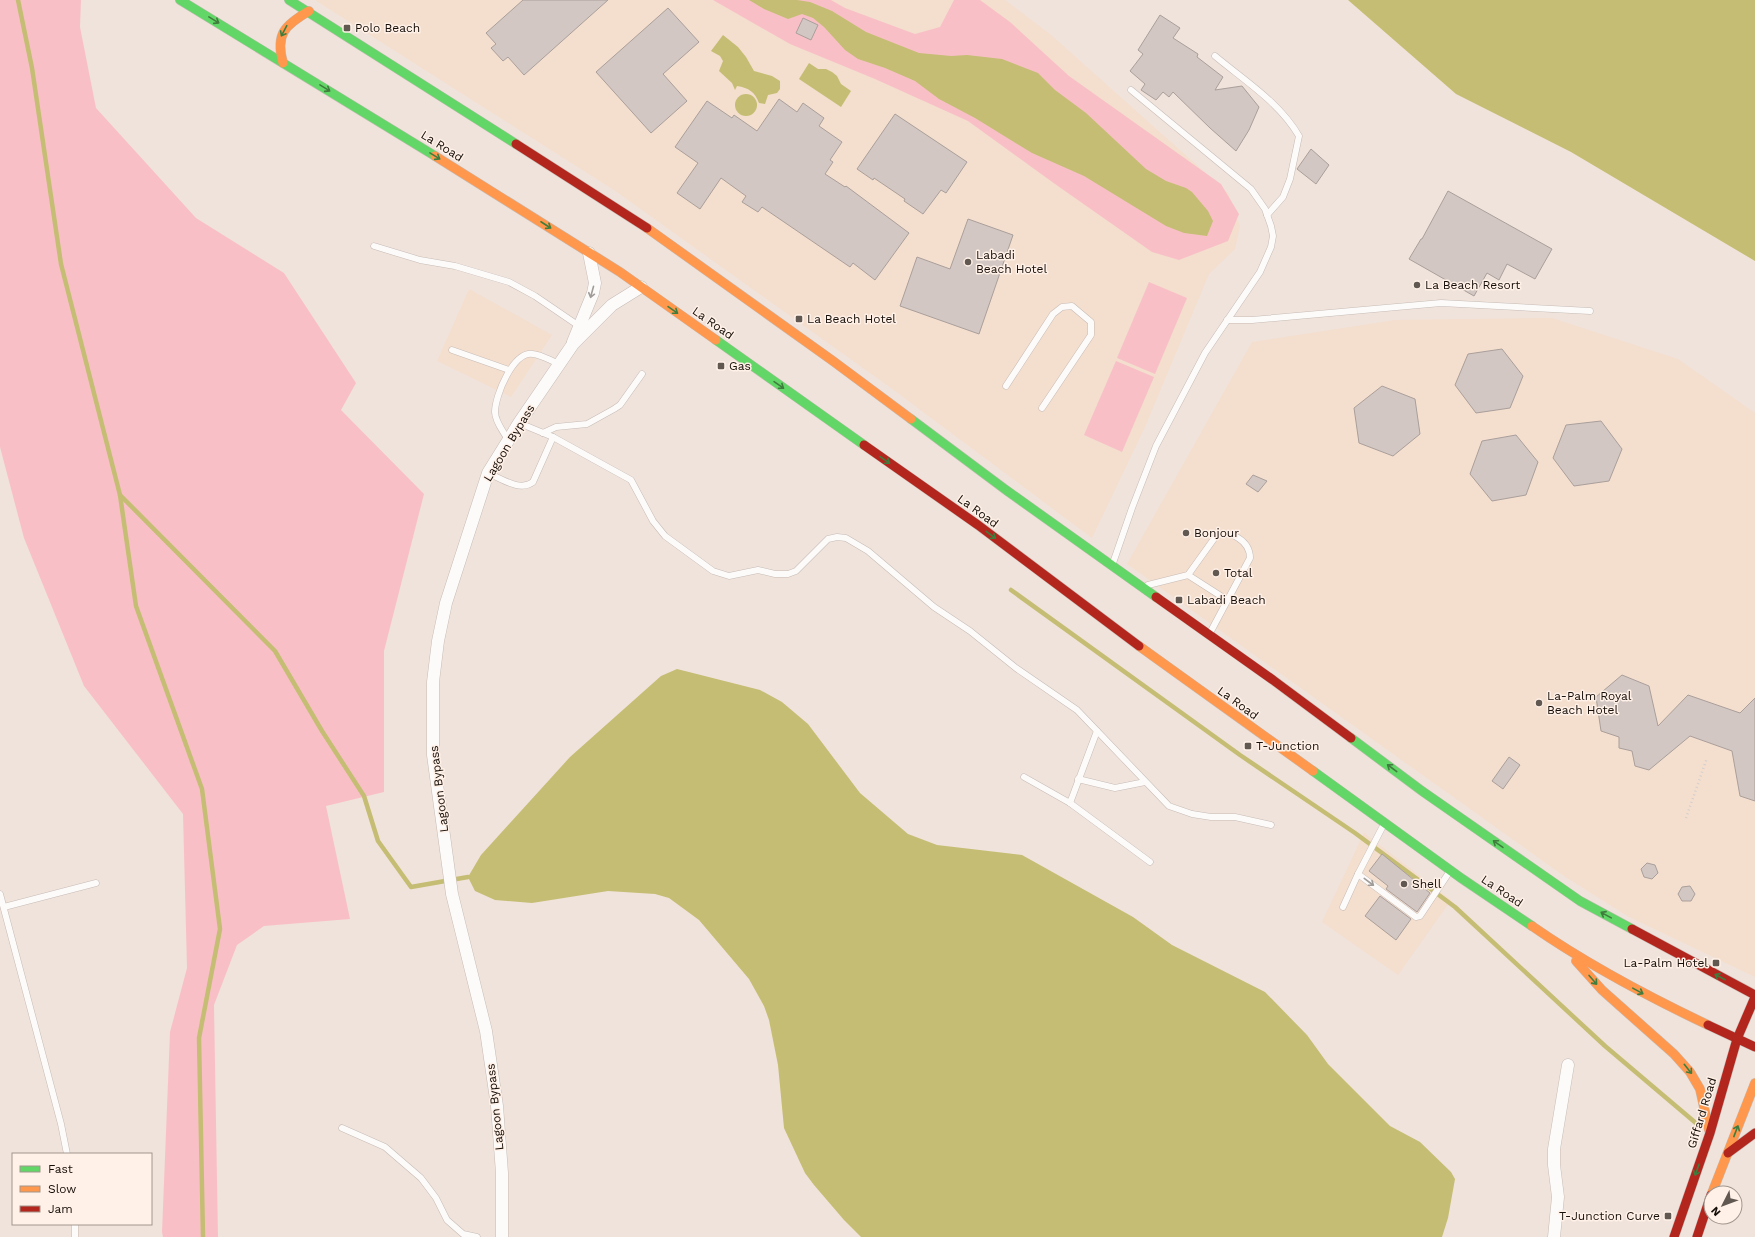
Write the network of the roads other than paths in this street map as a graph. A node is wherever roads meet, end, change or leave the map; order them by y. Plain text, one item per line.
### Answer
1 (180, 0) edge
2 (289, 0) edge
3 (309, 12) junction
4 (1215, 56) dead end
5 (283, 62) junction
6 (1131, 90) dead end
7 (1267, 215) junction
8 (374, 246) dead end
9 (590, 254) junction
10 (641, 287) junction
11 (1590, 311) dead end
12 (1227, 320) junction
13 (579, 326) junction
14 (573, 344) junction
15 (452, 350) dead end
16 (560, 364) junction
17 (509, 370) junction
18 (642, 374) dead end
19 (1006, 386) dead end
20 (1042, 408) dead end
21 (519, 423) junction
22 (544, 433) junction
23 (553, 437) junction
24 (508, 440) junction
25 (488, 473) junction
26 (1112, 564) junction
27 (1188, 575) junction
28 (1143, 587) junction
29 (1227, 600) junction
30 (1210, 634) junction
31 (1097, 731) junction
32 (1024, 777) dead end
33 (1078, 779) junction
34 (1146, 782) junction
35 (1070, 803) junction
36 (1385, 823) junction
37 (1271, 825) dead end
38 (1150, 862) dead end
39 (1450, 870) junction
40 (1358, 874) junction
41 (96, 883) dead end
42 (0, 894) edge
43 (4, 907) junction
44 (1342, 908) dead end
45 (1568, 951) junction
46 (1755, 996) edge
47 (1737, 1039) junction
48 (1755, 1047) edge
49 (1568, 1065) dead end
50 (1755, 1083) edge
51 (342, 1128) dead end
52 (1710, 1133) junction
53 (1755, 1133) edge
54 (67, 1153) edge
55 (1728, 1153) junction
56 (1715, 1185) edge
57 (1703, 1219) edge
58 (75, 1225) edge
59 (75, 1237) edge
60 (477, 1237) edge
61 (502, 1237) edge
62 (1554, 1237) edge
63 (1674, 1237) edge
64 (1697, 1237) edge

1 -> 5 main road, La Road
2 - 3 main road
3 -> 5 main road
3 - 26 main road
4 - 7 lane
5 -> 9 main road, La Road
6 - 7 lane
7 - 12 lane
8 - 13 lane
9 - 10 main road, La Road
9 -> 13 street, Lagoon Bypass
10 - 14 street, Lagoon Bypass
10 -> 36 main road, La Road
11 - 12 lane
12 - 26 lane
13 - 14 street, Lagoon Bypass
14 - 16 street, Lagoon Bypass
15 - 17 lane
16 - 17 lane
16 - 21 street, Lagoon Bypass
17 - 24 lane
18 - 22 lane
19 - 20 lane
21 - 22 lane
21 - 24 street, Lagoon Bypass
22 - 23 lane
23 - 25 lane
23 - 31 lane
24 - 25 street, Lagoon Bypass
25 - 61 street, Lagoon Bypass
26 - 28 main road
27 - 28 lane
27 - 29 lane
27 - 29 lane
28 - 30 main road
29 - 30 lane
46 -> 30 main road
31 - 33 lane
31 - 34 lane
32 - 35 lane
33 - 34 lane
33 - 35 lane
34 - 37 lane
35 - 38 lane
36 - 39 main road, La Road
36 - 40 lane
40 -> 39 lane
39 - 45 main road, La Road
40 - 44 lane
41 - 43 lane
42 - 43 lane
43 - 54 lane
45 -> 47 main road, La Road
45 -> 52 main road
46 - 47 main road, Giffard Road
47 - 48 main road, La Road
47 - 52 main road, Giffard Road
49 - 62 street
55 -> 50 main road
51 - 60 lane
52 -> 63 main road, Giffard Road
53 - 55 main road
55 - 56 main road
57 - 64 main road
58 - 59 lane

